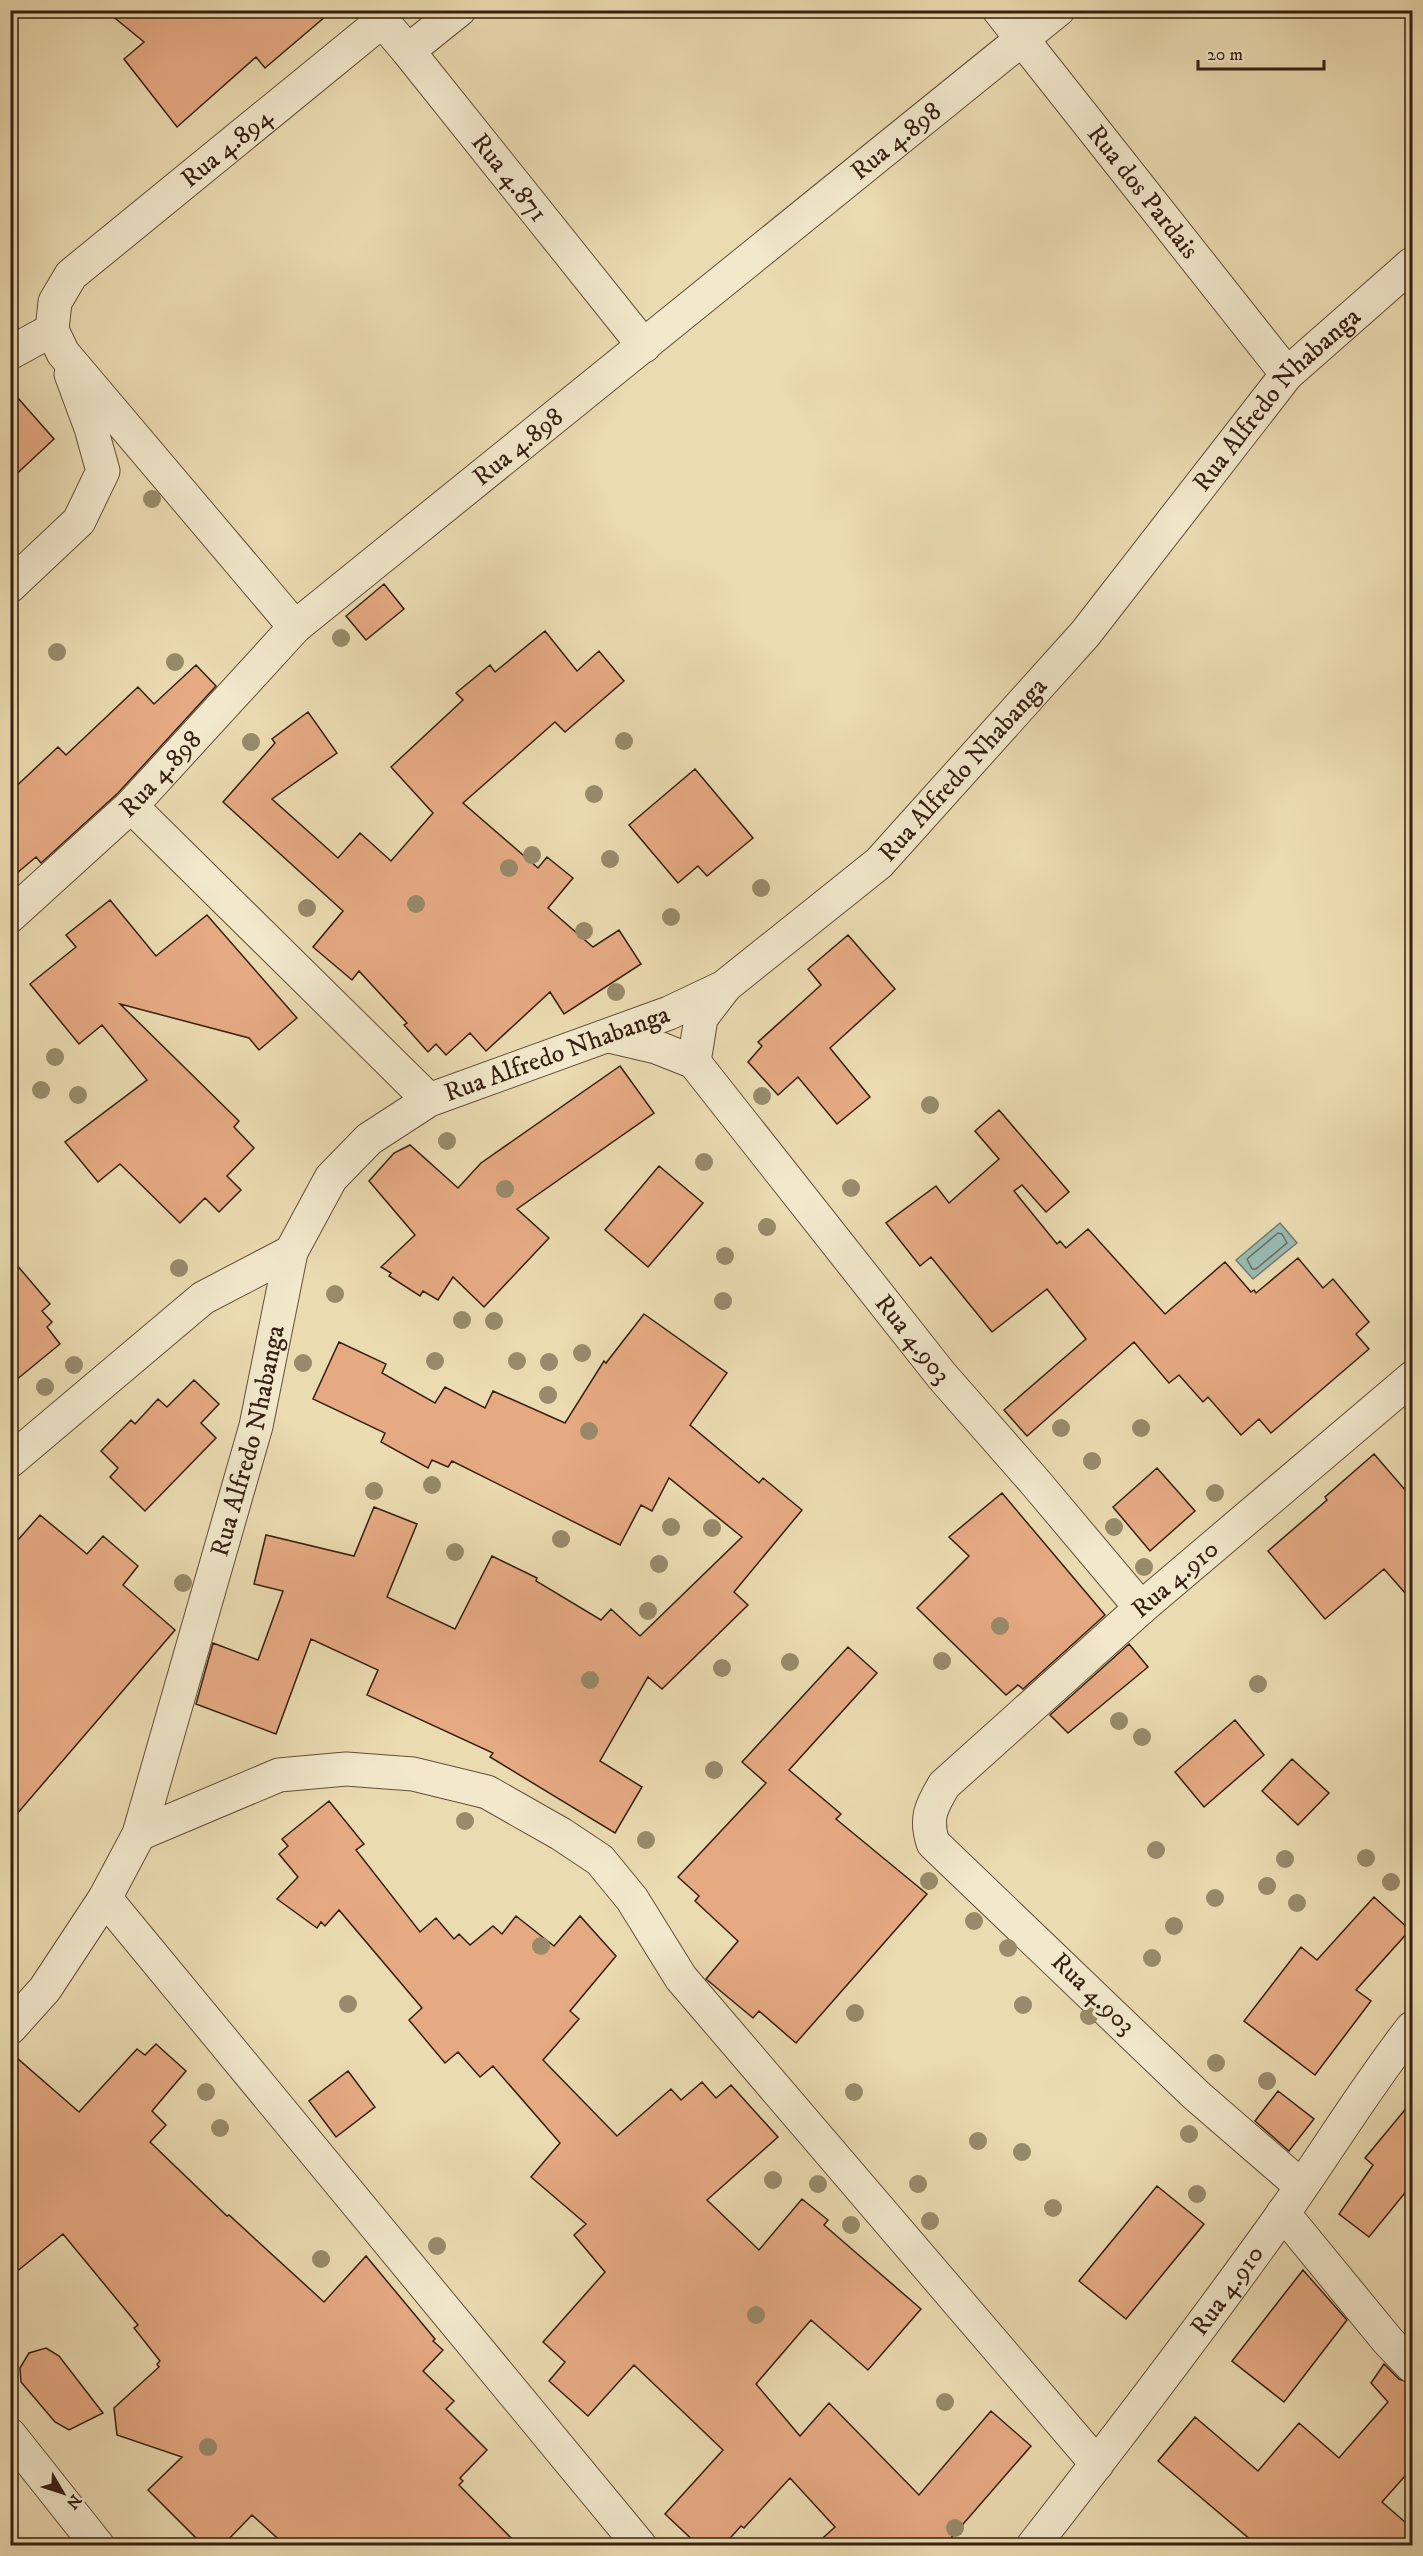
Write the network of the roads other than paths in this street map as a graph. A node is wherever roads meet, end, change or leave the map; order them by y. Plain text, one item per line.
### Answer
1 (459, 10) edge
2 (999, 10) edge
3 (1058, 10) edge
4 (377, 16) edge
5 (1024, 40) junction
6 (408, 51) junction
7 (1413, 264) edge
8 (58, 341) junction
9 (644, 346) junction
10 (10, 353) edge
11 (1287, 374) junction
12 (10, 586) edge
13 (295, 627) junction
14 (131, 806) junction
15 (10, 916) edge
16 (724, 987) junction
17 (609, 1036) junction
18 (694, 1062) junction
19 (429, 1100) junction
20 (291, 1252) junction
21 (1413, 1378) edge
22 (10, 1461) edge
23 (1141, 1608) junction
24 (944, 1785) joint
25 (139, 1834) junction
26 (105, 1898) junction
27 (10, 2028) edge
28 (1413, 2028) edge
29 (1300, 2185) junction
30 (1283, 2213) junction
31 (1413, 2366) edge
32 (10, 2434) edge
33 (1097, 2464) junction
34 (98, 2546) edge
35 (640, 2546) edge
36 (1033, 2546) edge

1 - 6 street
2 - 5 street, Rua dos Pardais
3 - 5 street, Rua 4.898
4 - 6 street, Rua 4.871
4 - 8 street, Rua 4.894
5 - 9 street, Rua 4.898
5 - 11 street, Rua dos Pardais
6 - 9 street, Rua 4.871
7 - 11 street, Rua Alfredo Nhabanga
8 - 10 street
8 - 12 street
8 - 13 street
9 - 13 street, Rua 4.898
11 - 16 street, Rua Alfredo Nhabanga
13 - 14 street, Rua 4.898
14 - 15 street, Rua 4.898
14 - 19 street
16 - 17 street, Rua Alfredo Nhabanga
16 - 18 street
17 - 18 street
17 - 19 street, Rua Alfredo Nhabanga
18 - 23 street, Rua 4.903
19 - 20 street, Rua Alfredo Nhabanga
20 - 22 street
20 - 25 street, Rua Alfredo Nhabanga
21 - 23 street, Rua 4.910
23 - 24 street, Rua 4.910
24 - 29 street, Rua 4.903
25 - 26 street, Rua Alfredo Nhabanga
25 - 33 street
26 - 27 street, Rua Alfredo Nhabanga
26 - 35 street
28 - 29 street, Rua 4.910
29 - 30 street, Rua 4.910
30 - 31 street
30 - 33 street, Rua 4.910
32 - 34 street
33 - 36 street, Rua 4.910

